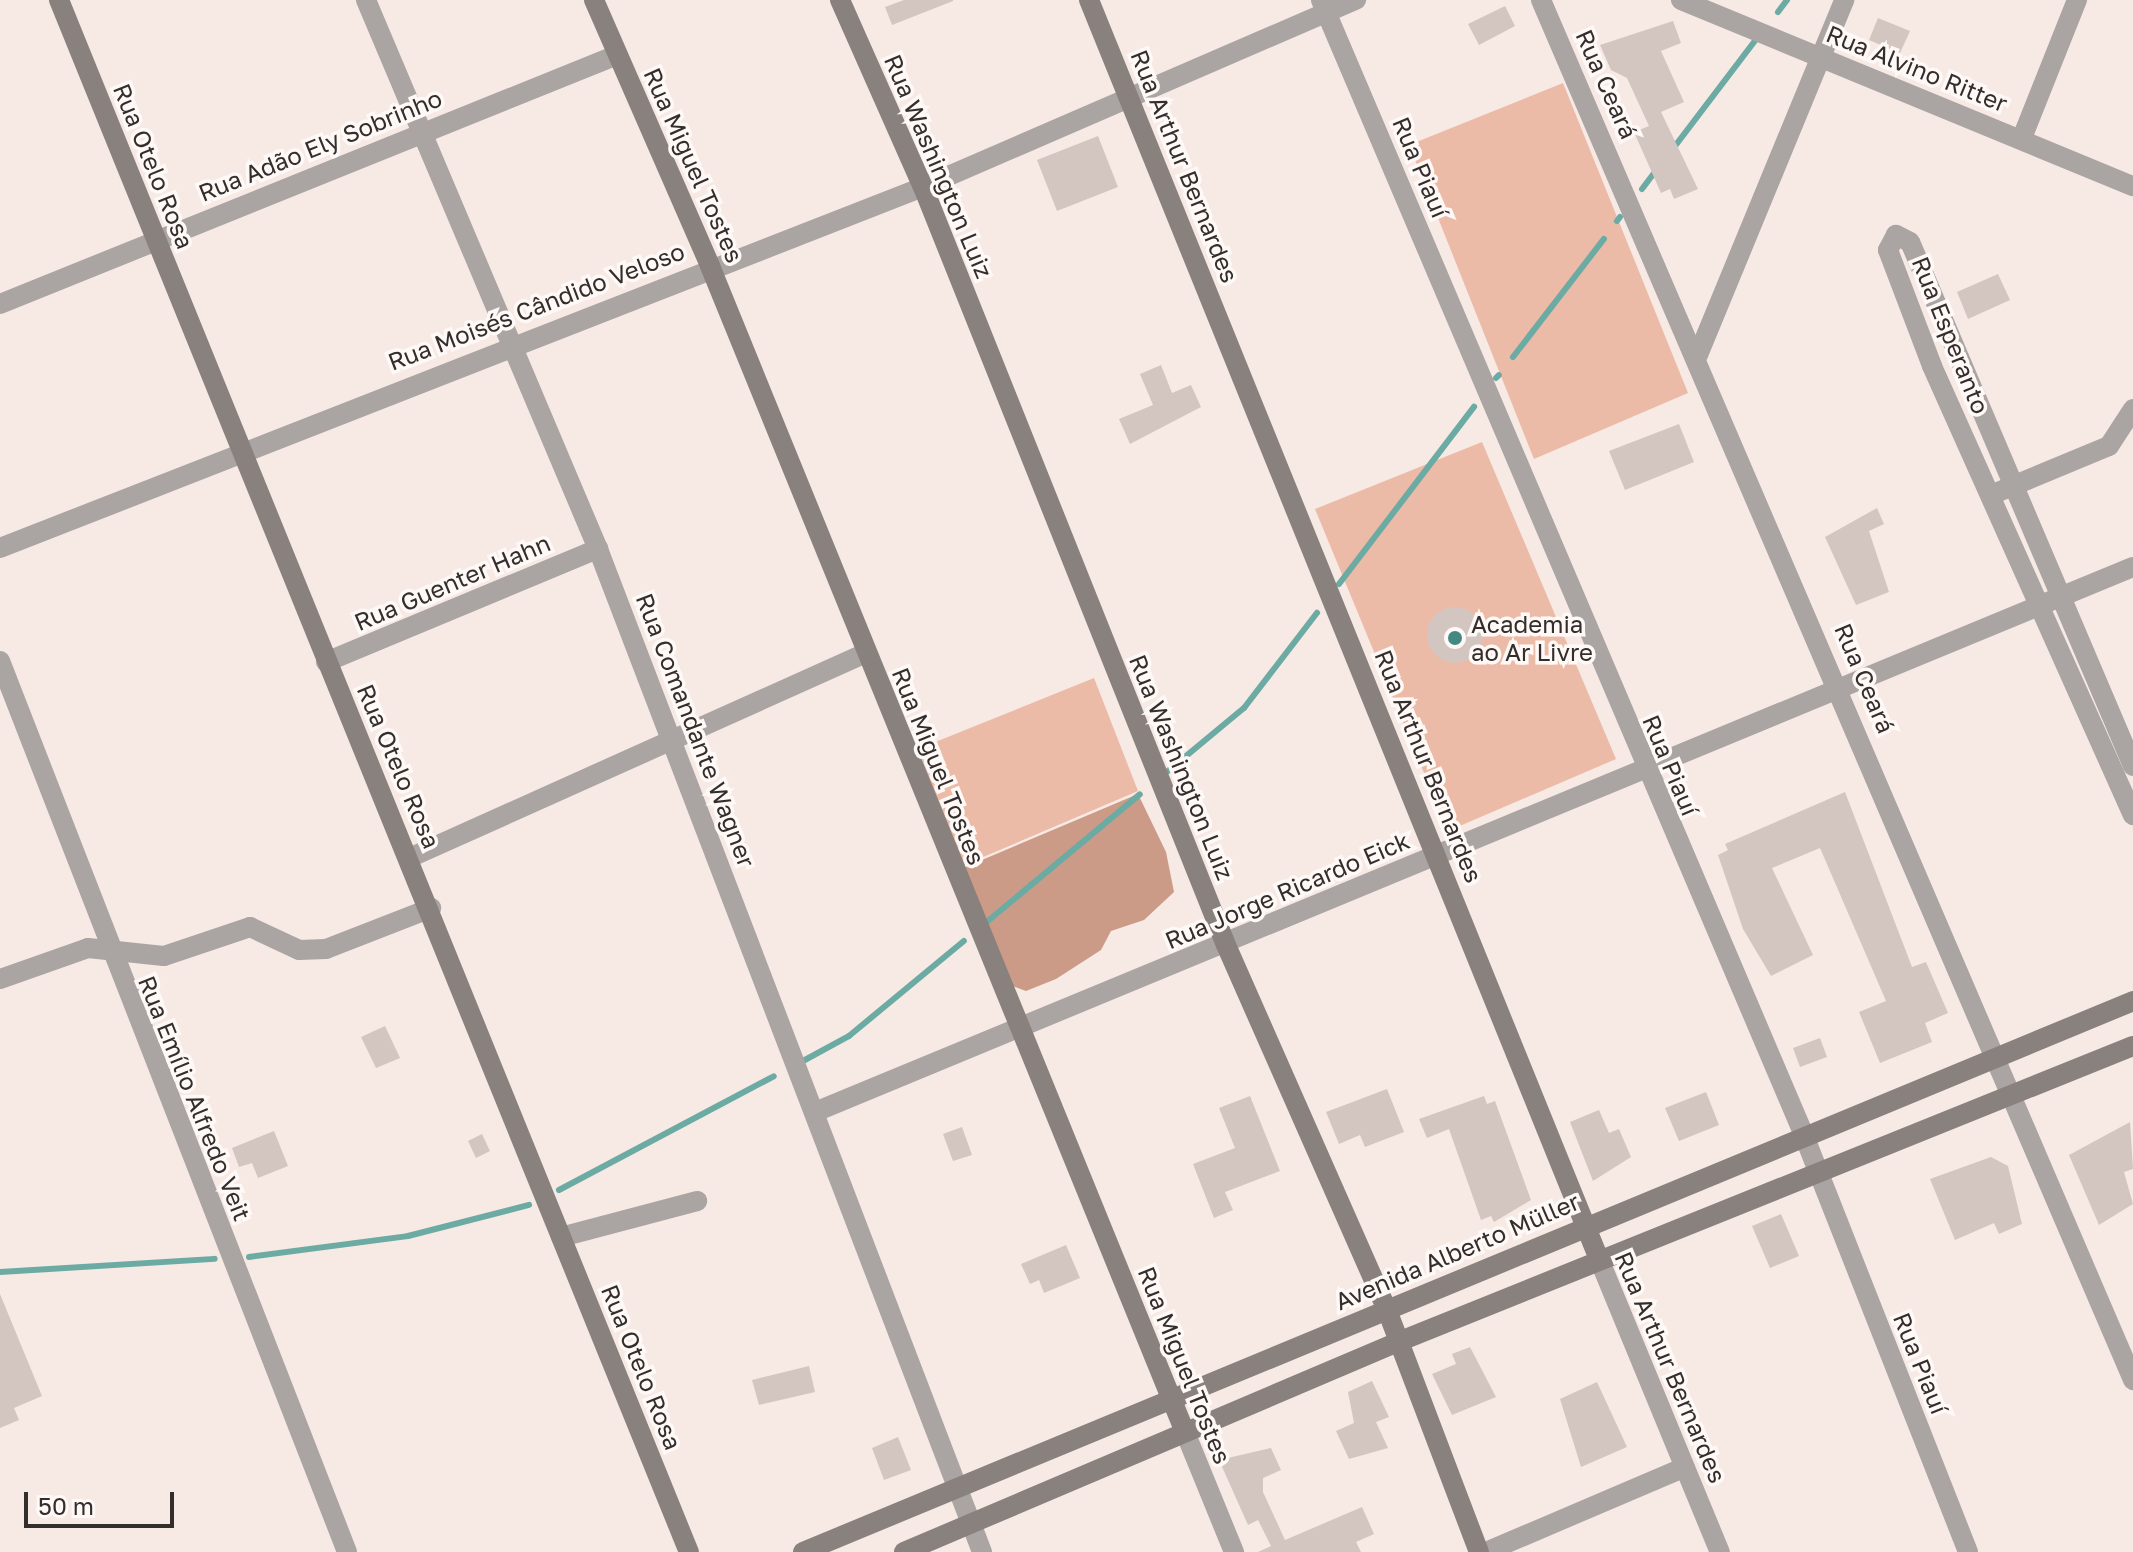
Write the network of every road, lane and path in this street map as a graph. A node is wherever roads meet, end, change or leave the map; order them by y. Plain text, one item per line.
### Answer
1 (59, 0) edge
2 (366, 0) edge
3 (594, 0) edge
4 (840, 0) edge
5 (1089, 0) edge
6 (1356, 0) edge
7 (1541, 0) edge
8 (1681, 0) edge
9 (1844, 0) edge
10 (2077, 0) edge
11 (1324, 6) edge
12 (617, 55) junction
13 (1820, 57) junction
14 (1130, 96) junction
15 (418, 134) junction
16 (2022, 138) junction
17 (2133, 186) edge
18 (923, 187) junction
19 (155, 239) junction
20 (710, 266) junction
21 (0, 304) edge
22 (508, 344) junction
23 (1698, 355) junction
24 (1953, 356) junction
25 (1932, 366) junction
26 (2133, 409) edge
27 (244, 451) junction
28 (2000, 492) junction
29 (0, 548) edge
30 (598, 549) junction
31 (2133, 567) edge
32 (2048, 602) junction
33 (866, 653) junction
34 (0, 661) edge
35 (326, 662) junction
36 (1841, 689) junction
37 (674, 744) junction
38 (2133, 766) edge
39 (1644, 771) junction
40 (2128, 792) edge
41 (2133, 815) edge
42 (1439, 855) junction
43 (409, 858) junction
44 (431, 908) junction
45 (1226, 945) junction
46 (108, 947) junction
47 (0, 979) edge
48 (2133, 1001) edge
49 (1016, 1028) junction
50 (2133, 1046) edge
51 (1998, 1053) junction
52 (2013, 1093) junction
53 (815, 1112) junction
54 (1803, 1133) junction
55 (1816, 1171) junction
56 (697, 1201) dead end
57 (1585, 1226) junction
58 (561, 1237) junction
59 (1599, 1259) junction
60 (1387, 1310) junction
61 (1398, 1342) junction
62 (2133, 1380) edge
63 (1172, 1398) junction
64 (1185, 1432) junction
65 (1685, 1467) junction
66 (958, 1486) junction
67 (972, 1526) junction
68 (347, 1552) edge
69 (689, 1552) edge
70 (803, 1552) edge
71 (904, 1552) edge
72 (982, 1552) edge
73 (1234, 1552) edge
74 (1479, 1552) edge
75 (1486, 1552) edge
76 (1720, 1552) edge
77 (1968, 1552) edge

1 - 19 street, Rua Otelo Rosa
2 - 15 street, Rua Comandante Wagner
3 - 12 street, Rua Miguel Tostes
4 - 18 street, Rua Washington Luiz
5 - 14 street, Rua Arthur Bernardes
6 - 11 street, Rua Moisés Cândido Veloso
7 - 23 street, Rua Ceará
8 - 13 street, Rua Alvino Ritter
9 - 13 street
10 - 16 street
11 - 14 street, Rua Moisés Cândido Veloso
11 - 39 street, Rua Piauí
12 - 15 street, Rua Adão Ely Sobrinho
12 - 20 street, Rua Miguel Tostes
13 - 16 street, Rua Alvino Ritter
13 - 23 street
14 - 18 street, Rua Moisés Cândido Veloso
14 - 42 street, Rua Arthur Bernardes
15 - 19 street, Rua Adão Ely Sobrinho
15 - 22 street, Rua Comandante Wagner
16 - 17 street, Rua Alvino Ritter
18 - 20 street, Rua Moisés Cândido Veloso
18 - 45 street, Rua Washington Luiz
19 - 21 street, Rua Adão Ely Sobrinho
19 - 27 street, Rua Otelo Rosa
20 - 22 street, Rua Moisés Cândido Veloso
20 - 33 street, Rua Miguel Tostes
22 - 27 street, Rua Moisés Cândido Veloso
22 - 30 street, Rua Comandante Wagner
23 - 36 street, Rua Ceará
24 - 25 street
24 - 25 street, Rua Esperanto
24 - 28 street, Rua Esperanto
25 - 28 street, Rua Esperanto
26 - 28 street
27 - 29 street, Rua Moisés Cândido Veloso
27 - 35 street, Rua Otelo Rosa
28 - 32 street, Rua Esperanto
30 - 35 street, Rua Guenter Hahn
30 - 37 street, Rua Comandante Wagner
31 - 32 street, Rua Jorge Ricardo Eick
32 - 36 street, Rua Jorge Ricardo Eick
32 - 38 street, Rua Esperanto
32 - 40 street, Rua Esperanto
33 - 37 street
33 - 49 street, Rua Miguel Tostes
34 - 46 street, Rua Emílio Alfredo Veit
35 - 43 street, Rua Otelo Rosa
36 - 39 street, Rua Jorge Ricardo Eick
36 - 51 street, Rua Ceará
37 - 43 street
37 - 53 street, Rua Comandante Wagner
39 - 42 street, Rua Jorge Ricardo Eick
39 - 54 street, Rua Piauí
40 - 41 street, Rua Esperanto
42 - 45 street, Rua Jorge Ricardo Eick
42 - 57 street, Rua Arthur Bernardes
43 - 44 street, Rua Otelo Rosa
44 - 46 street
44 - 58 street, Rua Otelo Rosa
45 - 49 street, Rua Jorge Ricardo Eick
45 - 60 street, Rua Washington Luiz
46 - 47 street
46 - 68 street, Rua Emílio Alfredo Veit
48 - 51 street, Avenida Alberto Müller
49 - 53 street, Rua Jorge Ricardo Eick
49 - 63 street, Rua Miguel Tostes
50 - 52 street
51 - 52 street, Rua Ceará
51 - 54 street, Avenida Alberto Müller
52 - 55 street
52 - 62 street, Rua Ceará
53 - 66 street, Rua Comandante Wagner
54 - 55 street, Rua Piauí
54 - 57 street, Avenida Alberto Müller
55 - 59 street
55 - 77 street, Rua Piauí
56 - 58 street
57 - 59 street, Rua Arthur Bernardes
57 - 60 street, Avenida Alberto Müller
58 - 69 street, Rua Otelo Rosa
59 - 61 street
59 - 65 street, Rua Arthur Bernardes
60 - 61 street, Rua Washington Luiz
60 - 63 street, Avenida Alberto Müller
61 - 64 street
61 - 74 street, Rua Washington Luiz
63 - 64 street, Rua Miguel Tostes
63 - 66 street, Avenida Alberto Müller
64 - 67 street
64 - 73 street, Rua Miguel Tostes
65 - 75 street
65 - 76 street, Rua Arthur Bernardes
66 - 67 street, Rua Comandante Wagner
66 - 70 street, Avenida Alberto Müller
67 - 71 street
67 - 72 street, Rua Comandante Wagner

